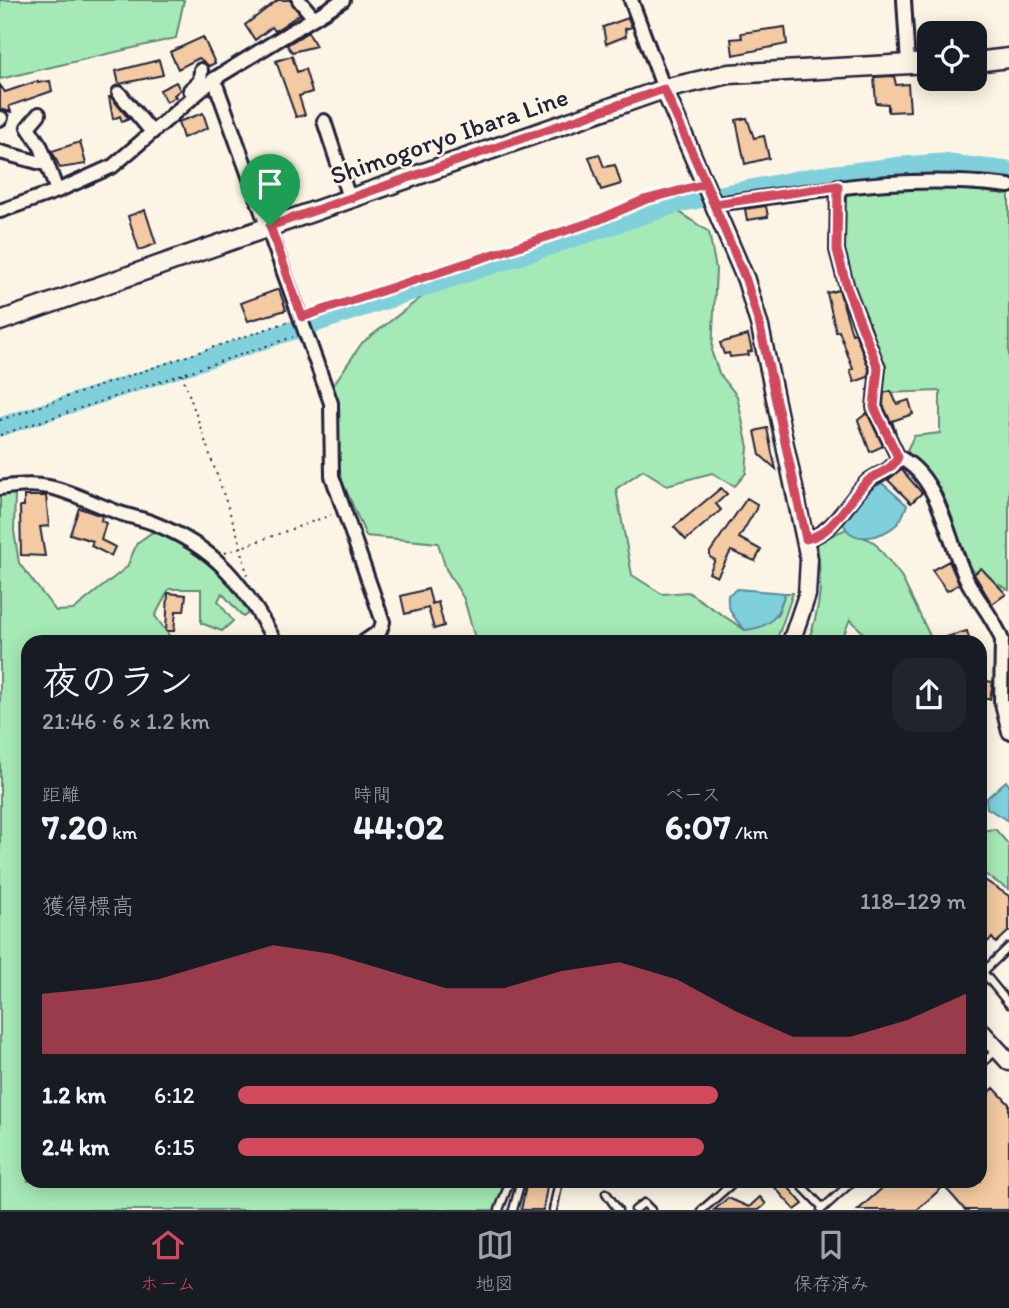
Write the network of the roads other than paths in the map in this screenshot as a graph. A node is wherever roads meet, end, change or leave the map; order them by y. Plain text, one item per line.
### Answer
1 (299, 0) edge
2 (343, 0) edge
3 (631, 0) edge
4 (904, 0) edge
5 (314, 18) junction
6 (1009, 58) edge
7 (987, 61) edge
8 (908, 64) junction
9 (917, 64) edge
10 (201, 70) dead end
11 (214, 79) junction
12 (664, 89) junction
13 (119, 93) dead end
14 (185, 101) junction
15 (38, 114) dead end
16 (324, 121) dead end
17 (150, 131) junction
18 (0, 152) edge
19 (45, 164) junction
20 (838, 186) junction
21 (1009, 186) edge
22 (57, 191) junction
23 (711, 195) junction
24 (349, 198) junction
25 (0, 211) edge
26 (270, 226) junction
27 (0, 321) edge
28 (898, 457) junction
29 (0, 488) edge
30 (806, 539) junction
31 (271, 635) edge
32 (374, 635) edge
33 (793, 635) edge
34 (1009, 732) edge
35 (1009, 947) edge
36 (987, 968) edge
37 (987, 977) edge
38 (1009, 1004) edge
39 (987, 1038) edge
40 (997, 1049) junction
41 (987, 1058) edge
42 (1009, 1062) edge
43 (507, 1188) edge
44 (519, 1188) edge
45 (558, 1188) edge
46 (727, 1188) edge
47 (803, 1188) edge
48 (845, 1188) edge
49 (606, 1193) dead end
50 (822, 1209) edge
51 (499, 1210) edge
52 (513, 1210) edge
53 (553, 1210) edge
54 (618, 1210) edge
55 (635, 1210) edge
56 (651, 1210) edge
57 (702, 1210) edge

1 - 5 street
2 - 5 street
3 - 12 street
4 - 8 street
5 - 11 street
6 - 7 main road
8 - 9 main road, Shimogoryo Ibara Line
8 - 12 main road, Shimogoryo Ibara Line
10 - 14 street
11 - 14 street
11 - 26 street
12 - 23 street
12 - 24 main road, Shimogoryo Ibara Line
13 - 17 street
14 - 17 street
15 - 19 street
16 - 24 street
17 - 22 street
18 - 19 street
19 - 22 street
20 - 21 street
20 - 23 street
20 - 28 street
22 - 25 street
23 - 30 street
24 - 26 main road, Shimogoryo Ibara Line
26 - 27 main road, Shimogoryo Ibara Line
26 - 32 street
28 - 30 street
28 - 34 street
29 - 31 street
30 - 33 street
35 - 36 lane
37 - 38 lane
39 - 40 street
40 - 41 lane
40 - 42 street
43 - 51 lane
44 - 52 lane
45 - 53 lane
46 - 57 lane
47 - 50 lane
48 - 50 lane
49 - 54 lane
55 - 56 lane

